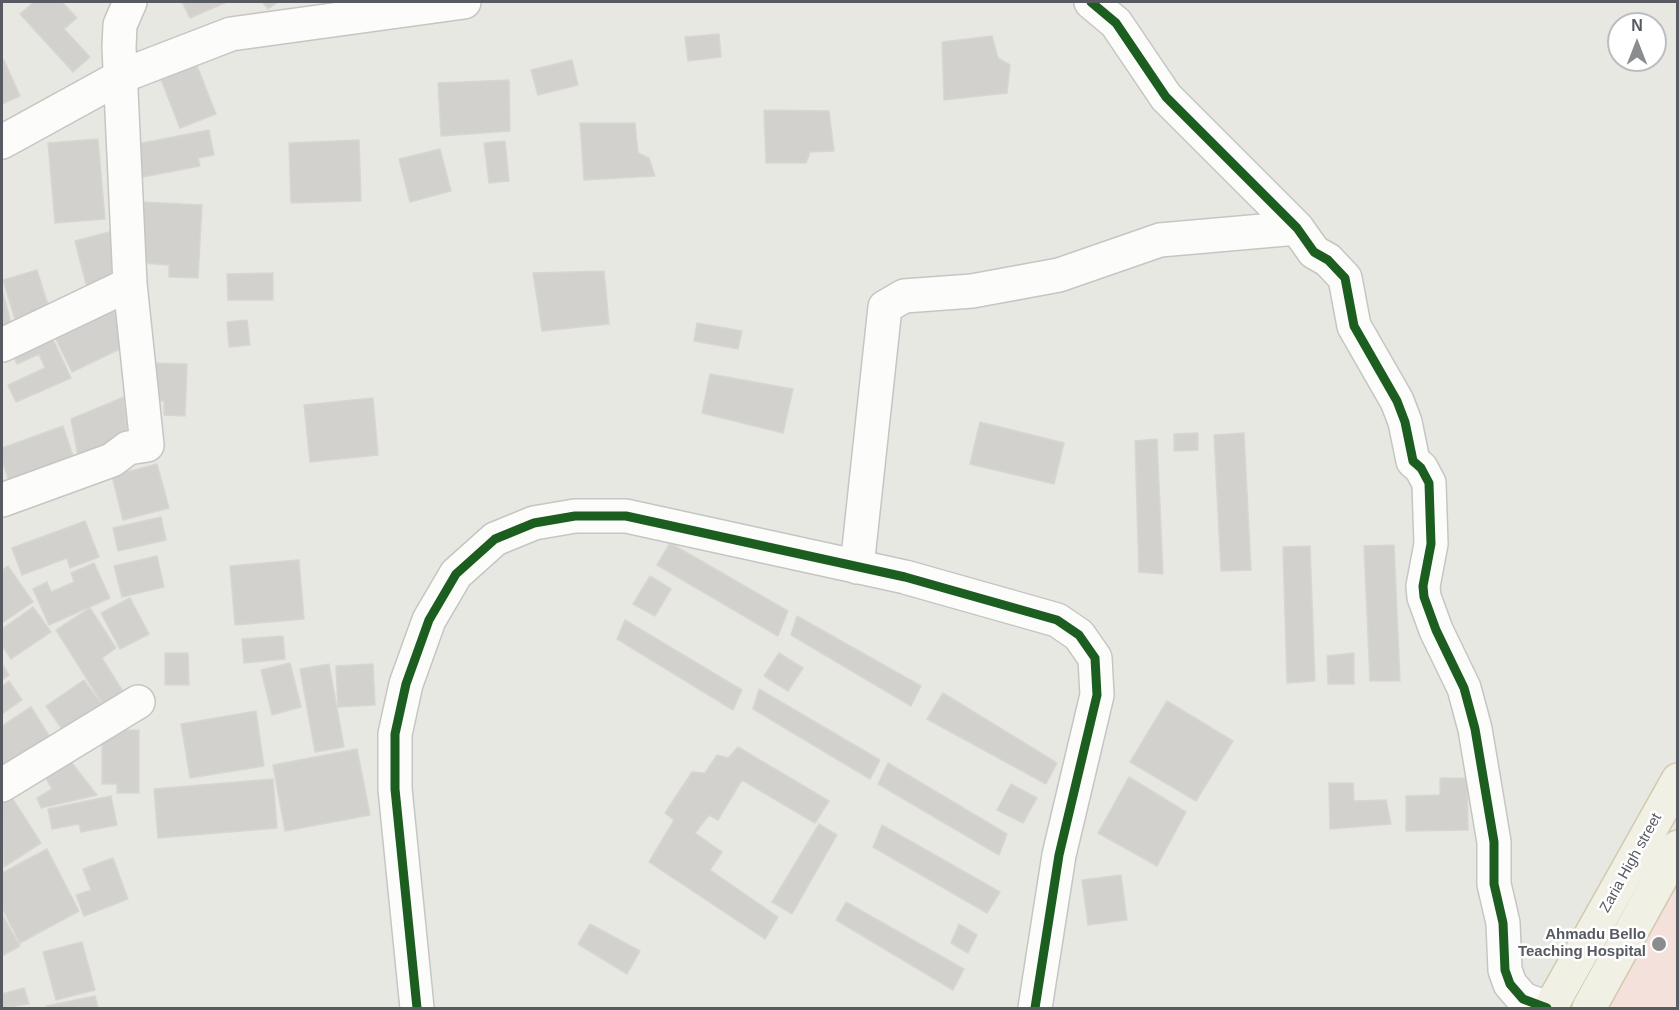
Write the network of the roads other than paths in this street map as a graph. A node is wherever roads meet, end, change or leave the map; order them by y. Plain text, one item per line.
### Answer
1 (130, 2) edge
2 (464, 2) edge
3 (1091, 2) edge
4 (122, 76) junction
5 (2, 142) edge
6 (1297, 228) junction
7 (130, 285) junction
8 (2, 345) edge
9 (2, 500) edge
10 (857, 567) junction
11 (138, 702) dead end
12 (1677, 780) edge
13 (2, 786) edge
14 (1677, 847) edge
15 (417, 1008) edge
16 (1035, 1008) edge
17 (1549, 1008) edge
18 (1589, 1008) edge

1 - 4 street
2 - 4 street
3 - 6 street
4 - 5 street
4 - 7 street
6 - 10 street
6 - 17 street
7 - 8 street
7 - 9 street
10 - 15 street
10 - 16 street
11 - 13 street
12 - 17 main road, Zaria High street
14 - 18 main road

